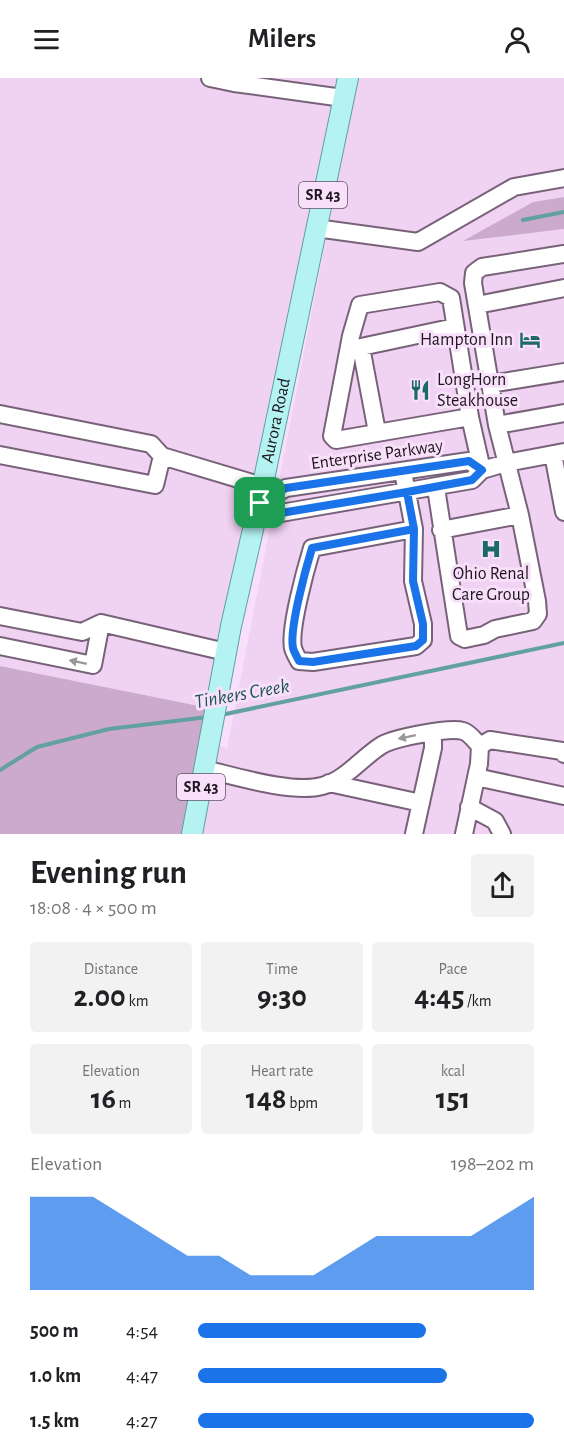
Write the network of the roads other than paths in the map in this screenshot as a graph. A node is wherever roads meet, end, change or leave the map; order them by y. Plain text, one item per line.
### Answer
1 (210, 78) edge
2 (348, 78) edge
3 (343, 98) junction
4 (564, 178) edge
5 (316, 228) junction
6 (564, 254) edge
7 (564, 288) edge
8 (477, 305) junction
9 (455, 327) junction
10 (355, 348) junction
11 (564, 372) edge
12 (490, 384) junction
13 (564, 413) edge
14 (0, 414) edge
15 (470, 417) junction
16 (497, 425) junction
17 (377, 432) junction
18 (559, 453) edge
19 (0, 455) edge
20 (162, 456) junction
21 (506, 463) junction
22 (482, 470) junction
23 (403, 472) junction
24 (436, 488) junction
25 (407, 492) junction
26 (261, 494) junction
27 (564, 508) edge
28 (520, 515) junction
29 (414, 529) junction
30 (441, 530) junction
31 (0, 616) edge
32 (101, 623) junction
33 (0, 646) edge
34 (226, 652) junction
35 (433, 733) junction
36 (480, 746) junction
37 (564, 754) edge
38 (204, 769) junction
39 (476, 777) junction
40 (330, 783) junction
41 (564, 796) edge
42 (421, 803) junction
43 (469, 807) junction
44 (192, 834) edge
45 (414, 834) edge
46 (464, 834) edge
47 (502, 834) edge

1 - 3 street
2 - 3 main road, Aurora Road / SR 43
3 - 5 main road, Aurora Road / SR 43
4 - 5 street
5 - 26 main road, Aurora Road / SR 43
6 - 8 street
7 - 8 street
8 - 12 street
9 - 10 street
9 - 10 street
9 - 15 street
10 - 17 street
10 - 17 street
11 - 12 street
12 - 16 street
13 - 16 street
14 - 20 street
15 - 17 street
15 - 22 street
16 - 21 street
18 - 21 street
18 - 27 street
19 - 20 street
20 - 26 street
21 - 22 street
21 - 28 street
22 - 23 street, Enterprise Parkway
22 - 24 street
23 - 25 street
23 - 26 street, Enterprise Parkway
24 - 25 street
24 - 30 street
25 - 26 street
25 - 29 street
26 - 34 main road, Aurora Road / SR 43
28 - 30 street
28 - 30 street
29 - 29 street
31 - 32 street
32 -> 33 street
32 - 34 street
34 - 38 main road, Aurora Road / SR 43
35 - 36 street
35 -> 40 street
35 - 42 street
36 - 37 street
36 - 39 street
38 - 40 street
38 - 44 main road, Aurora Road / SR 43
39 - 41 street
39 - 43 street
40 - 42 street
42 - 45 street
43 - 46 street
43 - 47 street

